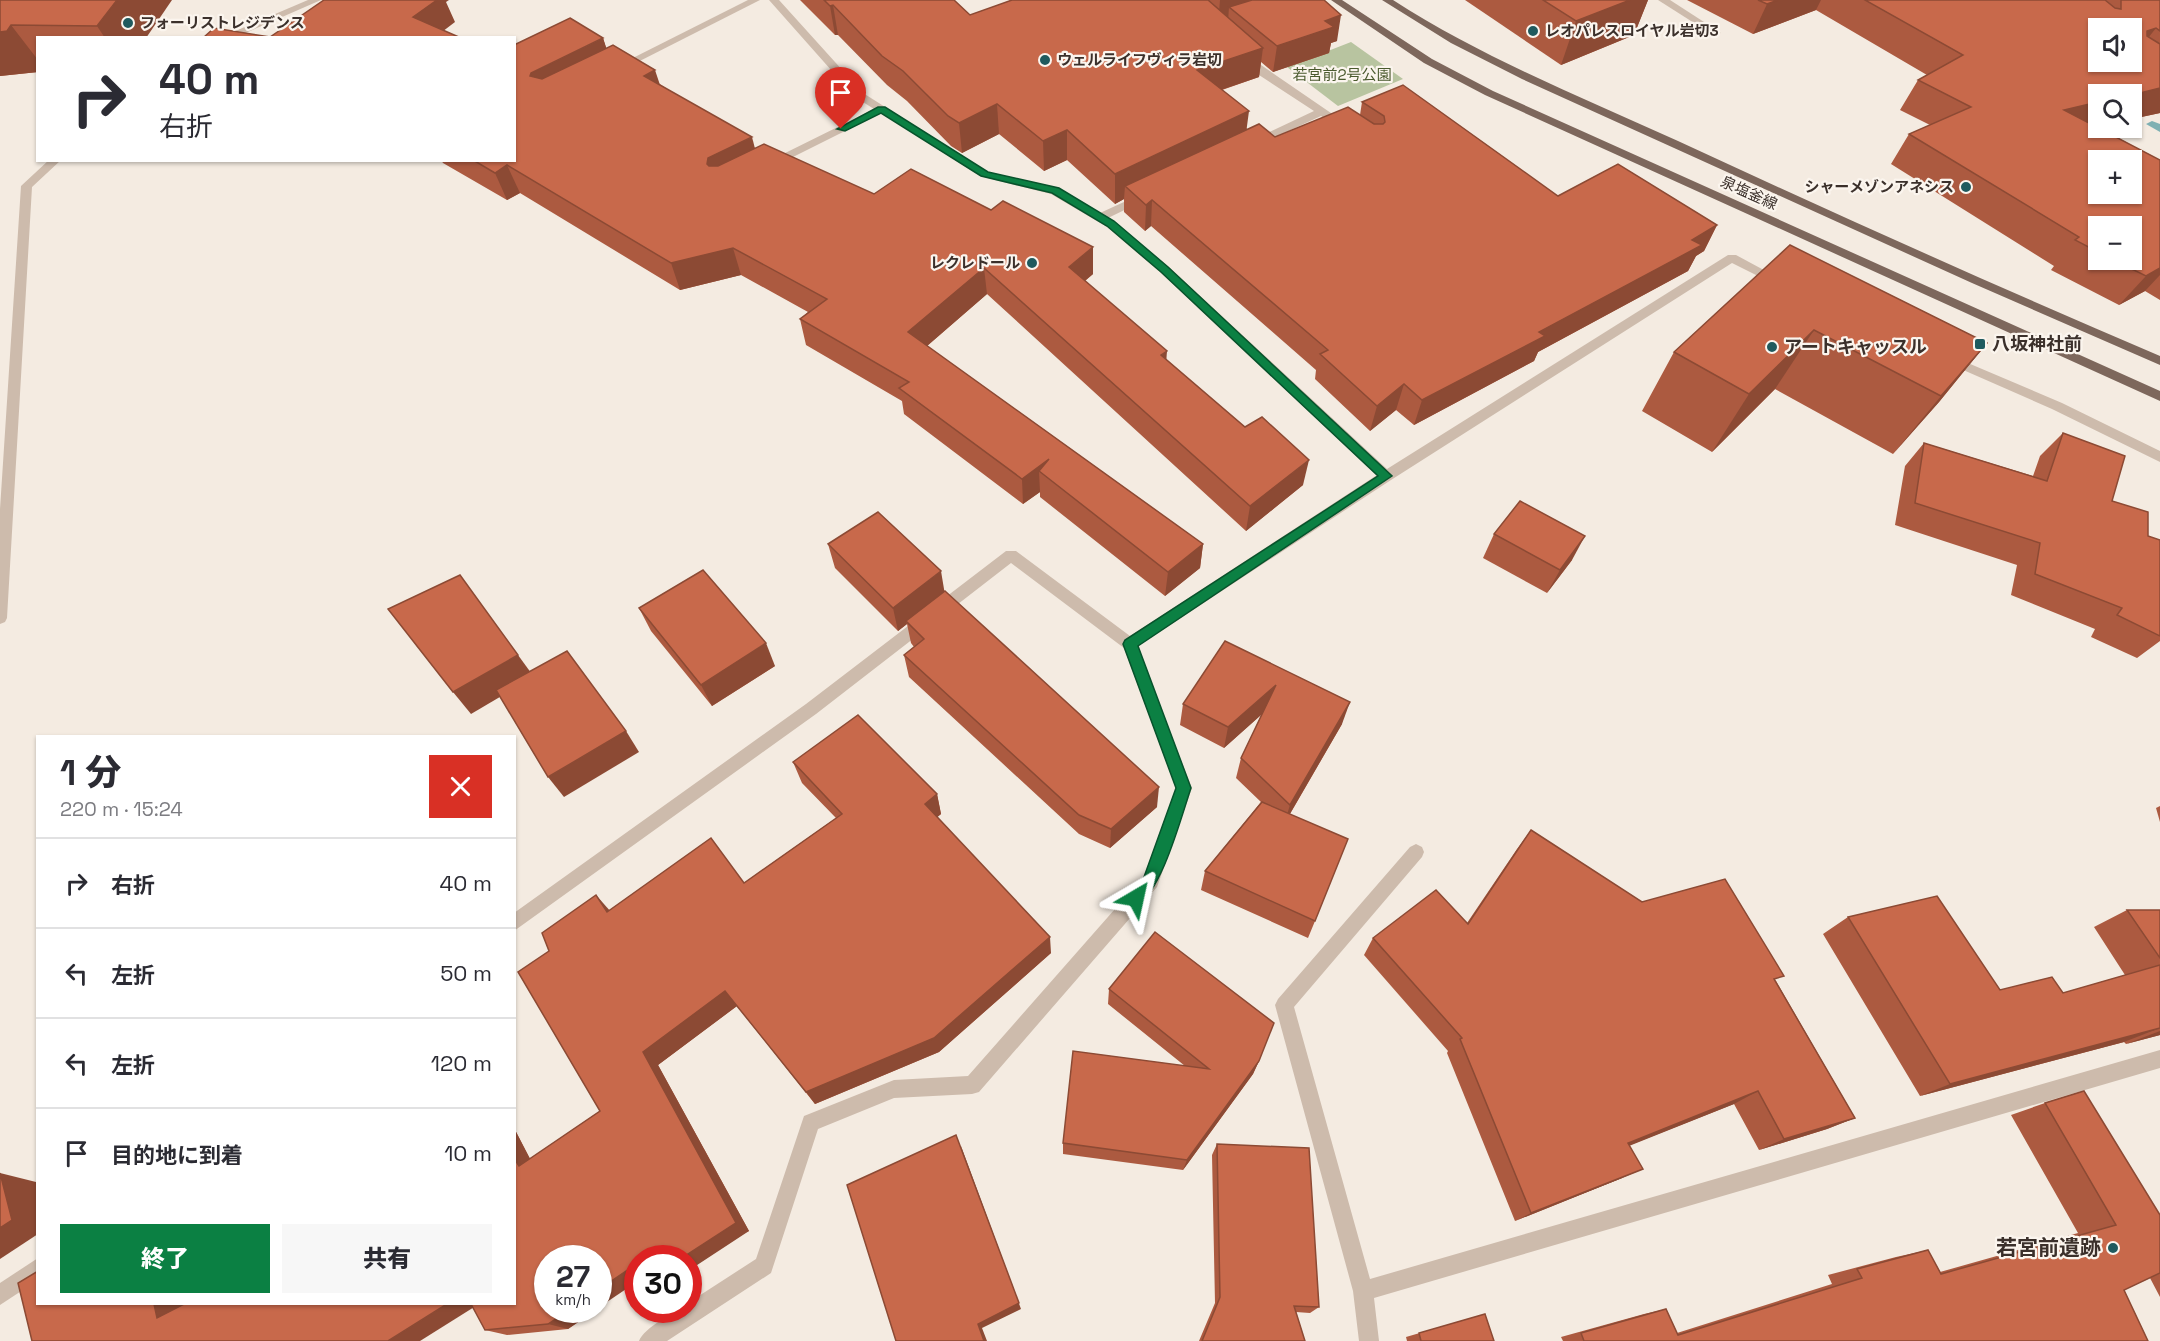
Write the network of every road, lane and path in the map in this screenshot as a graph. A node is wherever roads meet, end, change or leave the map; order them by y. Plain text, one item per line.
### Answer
1 (316, 0) edge
2 (755, 0) edge
3 (774, 0) edge
4 (1336, 0) edge
5 (1387, 0) edge
6 (1663, 0) edge
7 (1716, 33) dead end
8 (229, 36) edge
9 (1239, 52) edge
10 (610, 71) edge
11 (882, 109) junction
12 (1321, 112) junction
13 (1356, 135) edge
14 (1247, 147) edge
15 (54, 162) edge
16 (764, 168) edge
17 (1153, 192) edge
18 (1100, 217) junction
19 (1793, 288) edge
20 (1939, 355) edge
21 (2160, 361) edge
22 (2160, 396) edge
23 (2160, 457) edge
24 (1386, 476) junction
25 (0, 618) edge
26 (1130, 644) junction
27 (1416, 852) dead end
28 (516, 922) edge
29 (2160, 1059) edge
30 (36, 1269) edge
31 (1363, 1291) junction
32 (0, 1295) edge
33 (649, 1341) edge
34 (1369, 1341) edge

1 - 8 street
2 - 10 street
3 - 11 street
4 - 22 main road, 泉塩釜線
5 - 21 main road, 泉塩釜線
6 - 7 street
9 - 12 street
11 - 16 street
11 - 18 street
12 - 13 street
12 - 14 street
15 - 25 street
17 - 18 street
18 - 24 street
19 - 24 street
20 - 23 street
24 - 26 street
26 - 28 street
26 - 33 street
27 - 31 street
29 - 31 street
30 - 32 street
31 - 34 street

